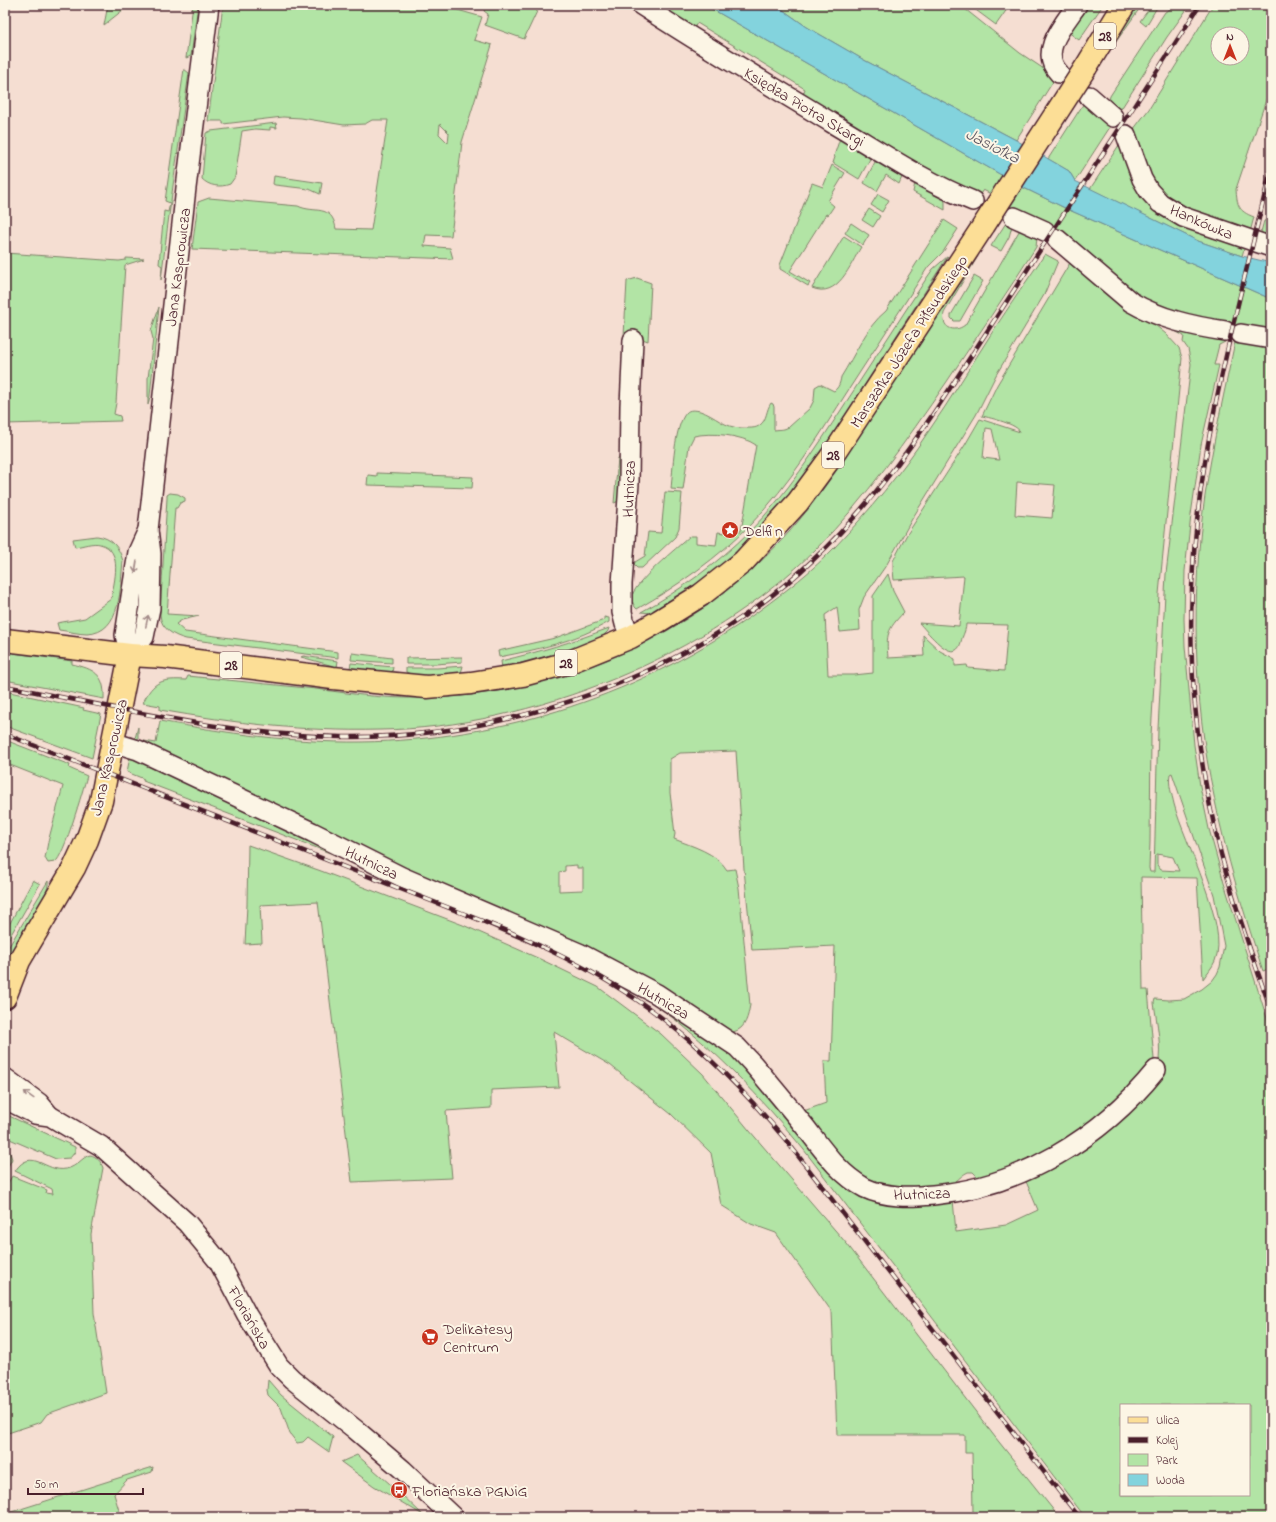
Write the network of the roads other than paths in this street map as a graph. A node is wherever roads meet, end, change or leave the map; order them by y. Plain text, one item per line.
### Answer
1 (209, 5) edge
2 (641, 5) edge
3 (1077, 5) edge
4 (1124, 5) edge
5 (1054, 66) dead end
6 (1089, 96) dead end
7 (1113, 117) dead end
8 (1126, 135) dead end
9 (973, 201) dead end
10 (1014, 217) dead end
11 (1271, 247) edge
12 (1271, 339) edge
13 (633, 340) dead end
14 (631, 637) junction
15 (5, 640) edge
16 (130, 655) junction
17 (112, 742) junction
18 (20, 961) junction
19 (5, 977) edge
20 (5, 998) edge
21 (1156, 1070) dead end
22 (5, 1078) edge
23 (5, 1099) edge
24 (50, 1116) junction
25 (453, 1517) edge

1 - 16 street, Jana Kasprowicza
2 - 9 street, Księdza Piotra Skargi
3 - 5 street
4 - 14 main road, Marszałka Józefa Piłsudskiego / 28, bridge
6 - 7 street
8 - 11 street, Hankówka
10 - 12 street
13 - 14 street, Hutnicza
14 - 16 main road, Marszałka Józefa Piłsudskiego / 28
15 - 16 main road, Marszałka Józefa Piłsudskiego / 28
16 - 17 main road, Jana Kasprowicza
17 - 18 main road, Jana Kasprowicza
17 - 21 street, Hutnicza
18 - 19 main road, Jana Kasprowicza
18 - 20 main road, Jana Kasprowicza
24 -> 22 street, Floriańska
23 - 24 street, Floriańska
24 - 25 street, Floriańska

